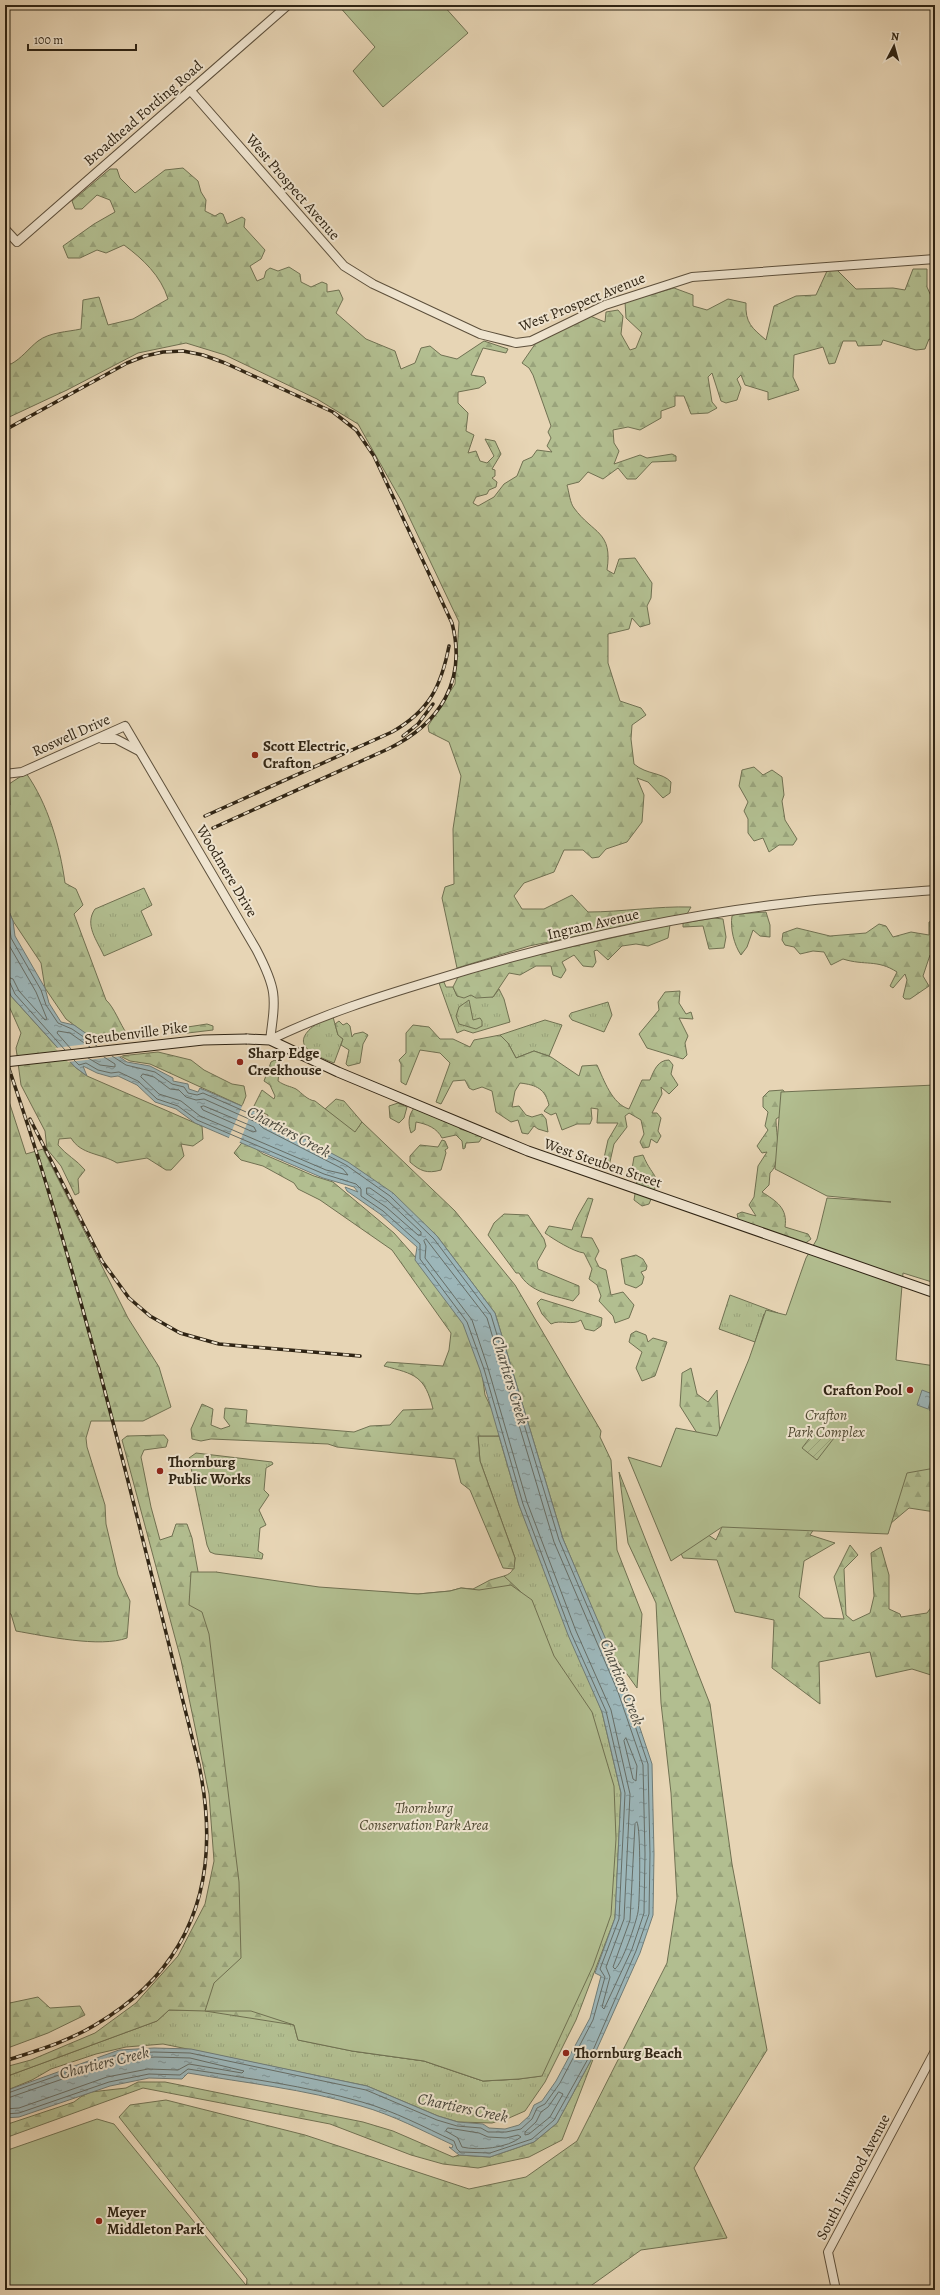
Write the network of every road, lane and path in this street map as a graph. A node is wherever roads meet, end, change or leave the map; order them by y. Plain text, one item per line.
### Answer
1 (288, 5) edge
2 (190, 90) junction
3 (5, 229) edge
4 (935, 258) edge
5 (125, 726) joint
6 (93, 740) junction
7 (141, 753) junction
8 (5, 774) edge
9 (935, 890) edge
10 (270, 1040) junction
11 (5, 1062) edge
12 (935, 1293) edge
13 (935, 2051) edge
14 (836, 2290) edge

1 - 2 street, Broadhead Fording Road
2 - 3 street, Broadhead Fording Road
2 - 4 street, West Prospect Avenue
5 - 6 street, Roswell Drive
5 - 7 street, Woodmere Drive
6 - 7 street
6 - 8 street, Roswell Drive
7 - 10 street, Woodmere Drive
9 - 10 street, Ingram Avenue
10 - 11 main road, Steubenville Pike, bridge
10 - 12 main road, West Steuben Street
13 - 14 street, South Linwood Avenue

